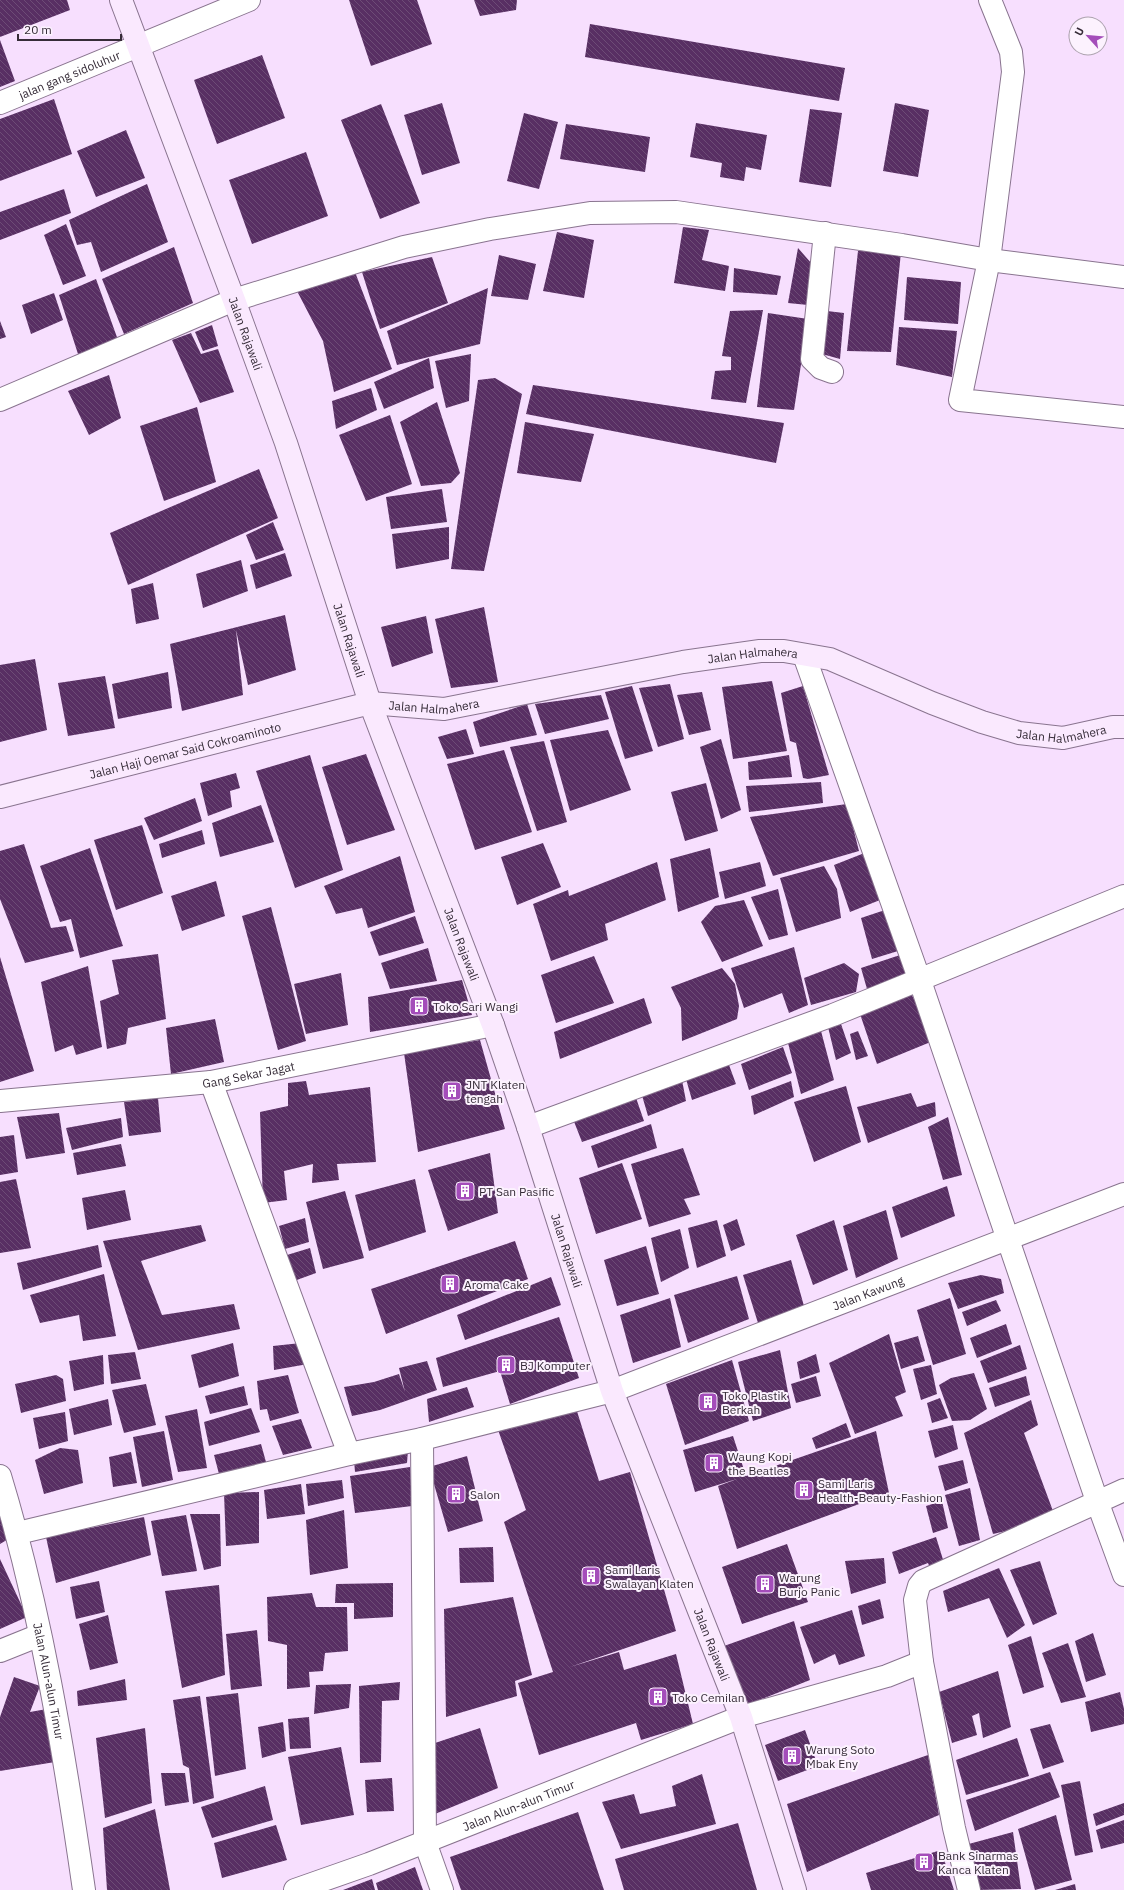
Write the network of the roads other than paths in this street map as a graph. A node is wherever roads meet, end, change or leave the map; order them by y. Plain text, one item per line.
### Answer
1 (121, 0) edge
2 (249, 0) edge
3 (990, 0) edge
4 (139, 46) junction
5 (0, 103) edge
6 (826, 233) junction
7 (989, 260) junction
8 (1124, 277) edge
9 (234, 300) junction
10 (832, 372) dead end
11 (0, 400) edge
12 (1124, 417) edge
13 (804, 655) junction
14 (370, 703) junction
15 (1124, 727) edge
16 (0, 797) edge
17 (1124, 896) edge
18 (920, 981) junction
19 (493, 1025) junction
20 (211, 1082) junction
21 (0, 1101) edge
22 (528, 1128) junction
23 (1124, 1194) edge
24 (1009, 1239) junction
25 (612, 1391) junction
26 (422, 1439) junction
27 (348, 1454) junction
28 (0, 1476) edge
29 (1124, 1490) edge
30 (1097, 1501) junction
31 (18, 1533) junction
32 (1124, 1575) edge
33 (40, 1635) junction
34 (0, 1651) edge
35 (922, 1662) junction
36 (741, 1717) junction
37 (425, 1842) junction
38 (84, 1890) edge
39 (295, 1890) edge
40 (442, 1890) edge
41 (795, 1890) edge
42 (969, 1890) edge

1 - 4 street, Jalan Rajawali
2 - 4 street, jalan gang sidoluhur
3 - 7 street
4 - 5 street, jalan gang sidoluhur
4 - 9 street, Jalan Rajawali
6 - 7 street
6 - 9 street
6 - 10 street
7 - 8 street
7 - 12 street
9 - 11 street
9 - 14 street, Jalan Rajawali
13 - 14 street, Jalan Halmahera
13 - 15 street, Jalan Halmahera
13 - 18 street
14 - 16 street, Jalan Haji Oemar Said Cokroaminoto
14 - 19 street, Jalan Rajawali
17 - 18 street
18 - 22 street
18 - 24 street
19 - 20 street, Gang Sekar Jagat
19 - 22 street, Jalan Rajawali
20 - 21 street, Gang Sekar Jagat
20 - 27 street
22 - 25 street, Jalan Rajawali
23 - 24 street, Jalan Kawung
24 - 25 street, Jalan Kawung
24 - 30 street
25 - 26 street, Jalan Kawung
25 - 36 street, Jalan Rajawali
26 - 27 street, Jalan Kawung
26 - 37 street
27 - 31 street, Jalan Kawung
28 - 31 street, Jalan Alun-alun Timur
29 - 30 street
30 - 32 street
30 - 35 street
31 - 33 street, Jalan Alun-alun Timur
33 - 34 street
33 - 38 street, Jalan Alun-alun Timur
35 - 36 street, Jalan Alun-alun Timur
35 - 42 street
36 - 37 street, Jalan Alun-alun Timur
36 - 41 street, Jalan Rajawali
37 - 39 street, Jalan Alun-alun Timur
37 - 40 street

